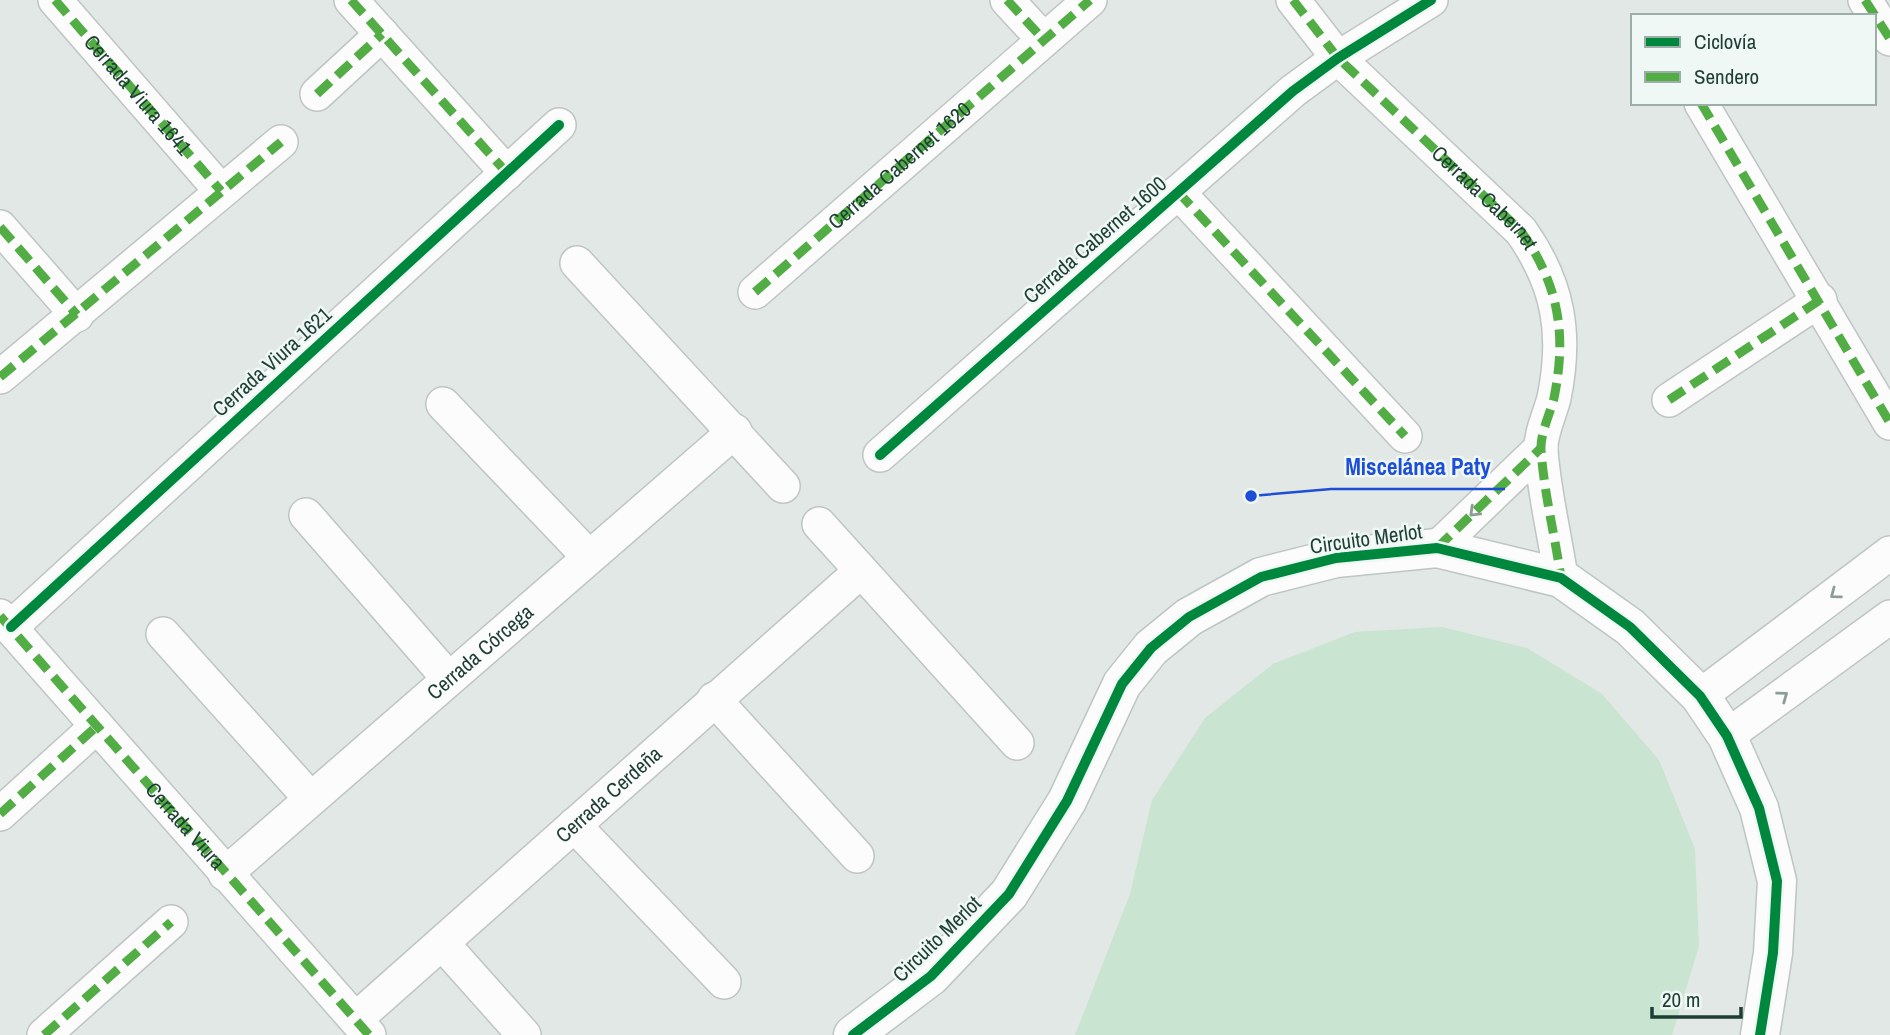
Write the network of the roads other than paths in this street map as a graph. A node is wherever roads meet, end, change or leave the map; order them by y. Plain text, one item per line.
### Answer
1 (55, 0) edge
2 (351, 0) edge
3 (1006, 0) edge
4 (1090, 0) edge
5 (1293, 0) edge
6 (1430, 0) edge
7 (1876, 17) edge
8 (382, 34) junction
9 (1890, 39) edge
10 (1044, 40) junction
11 (1338, 58) junction
12 (317, 94) dead end
13 (1702, 105) edge
14 (559, 125) dead end
15 (281, 142) dead end
16 (506, 173) junction
17 (221, 191) junction
18 (1178, 192) junction
19 (0, 227) edge
20 (577, 263) dead end
21 (755, 292) dead end
22 (1820, 300) junction
23 (77, 316) junction
24 (0, 377) edge
25 (1669, 400) dead end
26 (443, 404) dead end
27 (1890, 423) edge
28 (735, 431) junction
29 (1405, 436) dead end
30 (1541, 447) junction
31 (880, 455) dead end
32 (783, 486) dead end
33 (306, 515) dead end
34 (819, 524) dead end
35 (1437, 548) junction
36 (1890, 553) edge
37 (589, 558) junction
38 (861, 570) junction
39 (1561, 578) junction
40 (1890, 617) edge
41 (6, 622) edge
42 (163, 634) dead end
43 (449, 679) junction
44 (1700, 696) junction
45 (714, 699) junction
46 (97, 726) junction
47 (1727, 736) junction
48 (1017, 743) dead end
49 (311, 799) junction
50 (3, 806) edge
51 (575, 825) junction
52 (857, 856) dead end
53 (225, 874) junction
54 (171, 922) dead end
55 (442, 943) junction
56 (724, 982) dead end
57 (363, 1027) edge
58 (44, 1035) edge
59 (524, 1035) edge
60 (853, 1035) edge
61 (1760, 1035) edge

1 - 17 street, Cerrada Viura 1641
2 - 8 street
3 - 10 street
4 - 10 street, Cerrada Cabernet 1620
5 - 11 street, Cerrada Cabernet
6 - 11 street, Cerrada Cabernet 1600
7 - 9 street
8 - 12 street
8 - 16 street
10 - 21 street, Cerrada Cabernet 1620
11 - 18 street, Cerrada Cabernet 1600
11 - 30 street, Cerrada Cabernet
13 - 22 street
14 - 16 street, Cerrada Viura 1621
15 - 17 street
16 - 41 street, Cerrada Viura 1621
17 - 23 street
18 - 29 street, Cerrada Cabernet 1600
18 - 31 street, Cerrada Cabernet 1600
19 - 23 street
20 - 28 street
22 - 25 street
22 - 27 street
23 - 24 street
26 - 37 street
28 - 32 street
28 - 37 street, Cerrada Córcega
30 -> 35 street
30 - 39 street, Cerrada Cabernet
33 - 43 street
34 - 38 street
35 - 39 street, Circuito Merlot
35 - 60 street, Circuito Merlot
36 -> 44 street
37 - 43 street, Cerrada Córcega
38 - 45 street, Cerrada Cerdeña
38 - 48 street
39 - 44 street, Circuito Merlot
47 -> 40 street
41 - 46 street, Cerrada Viura
42 - 49 street
43 - 49 street, Cerrada Córcega
44 - 47 street, Circuito Merlot
45 - 51 street, Cerrada Cerdeña
45 - 52 street
46 - 50 street
46 - 53 street, Cerrada Viura
47 - 61 street, Circuito Merlot
49 - 53 street, Cerrada Córcega
51 - 55 street, Cerrada Cerdeña
51 - 56 street
53 - 57 street, Cerrada Viura
54 - 58 street
55 - 57 street, Cerrada Cerdeña
55 - 59 street

